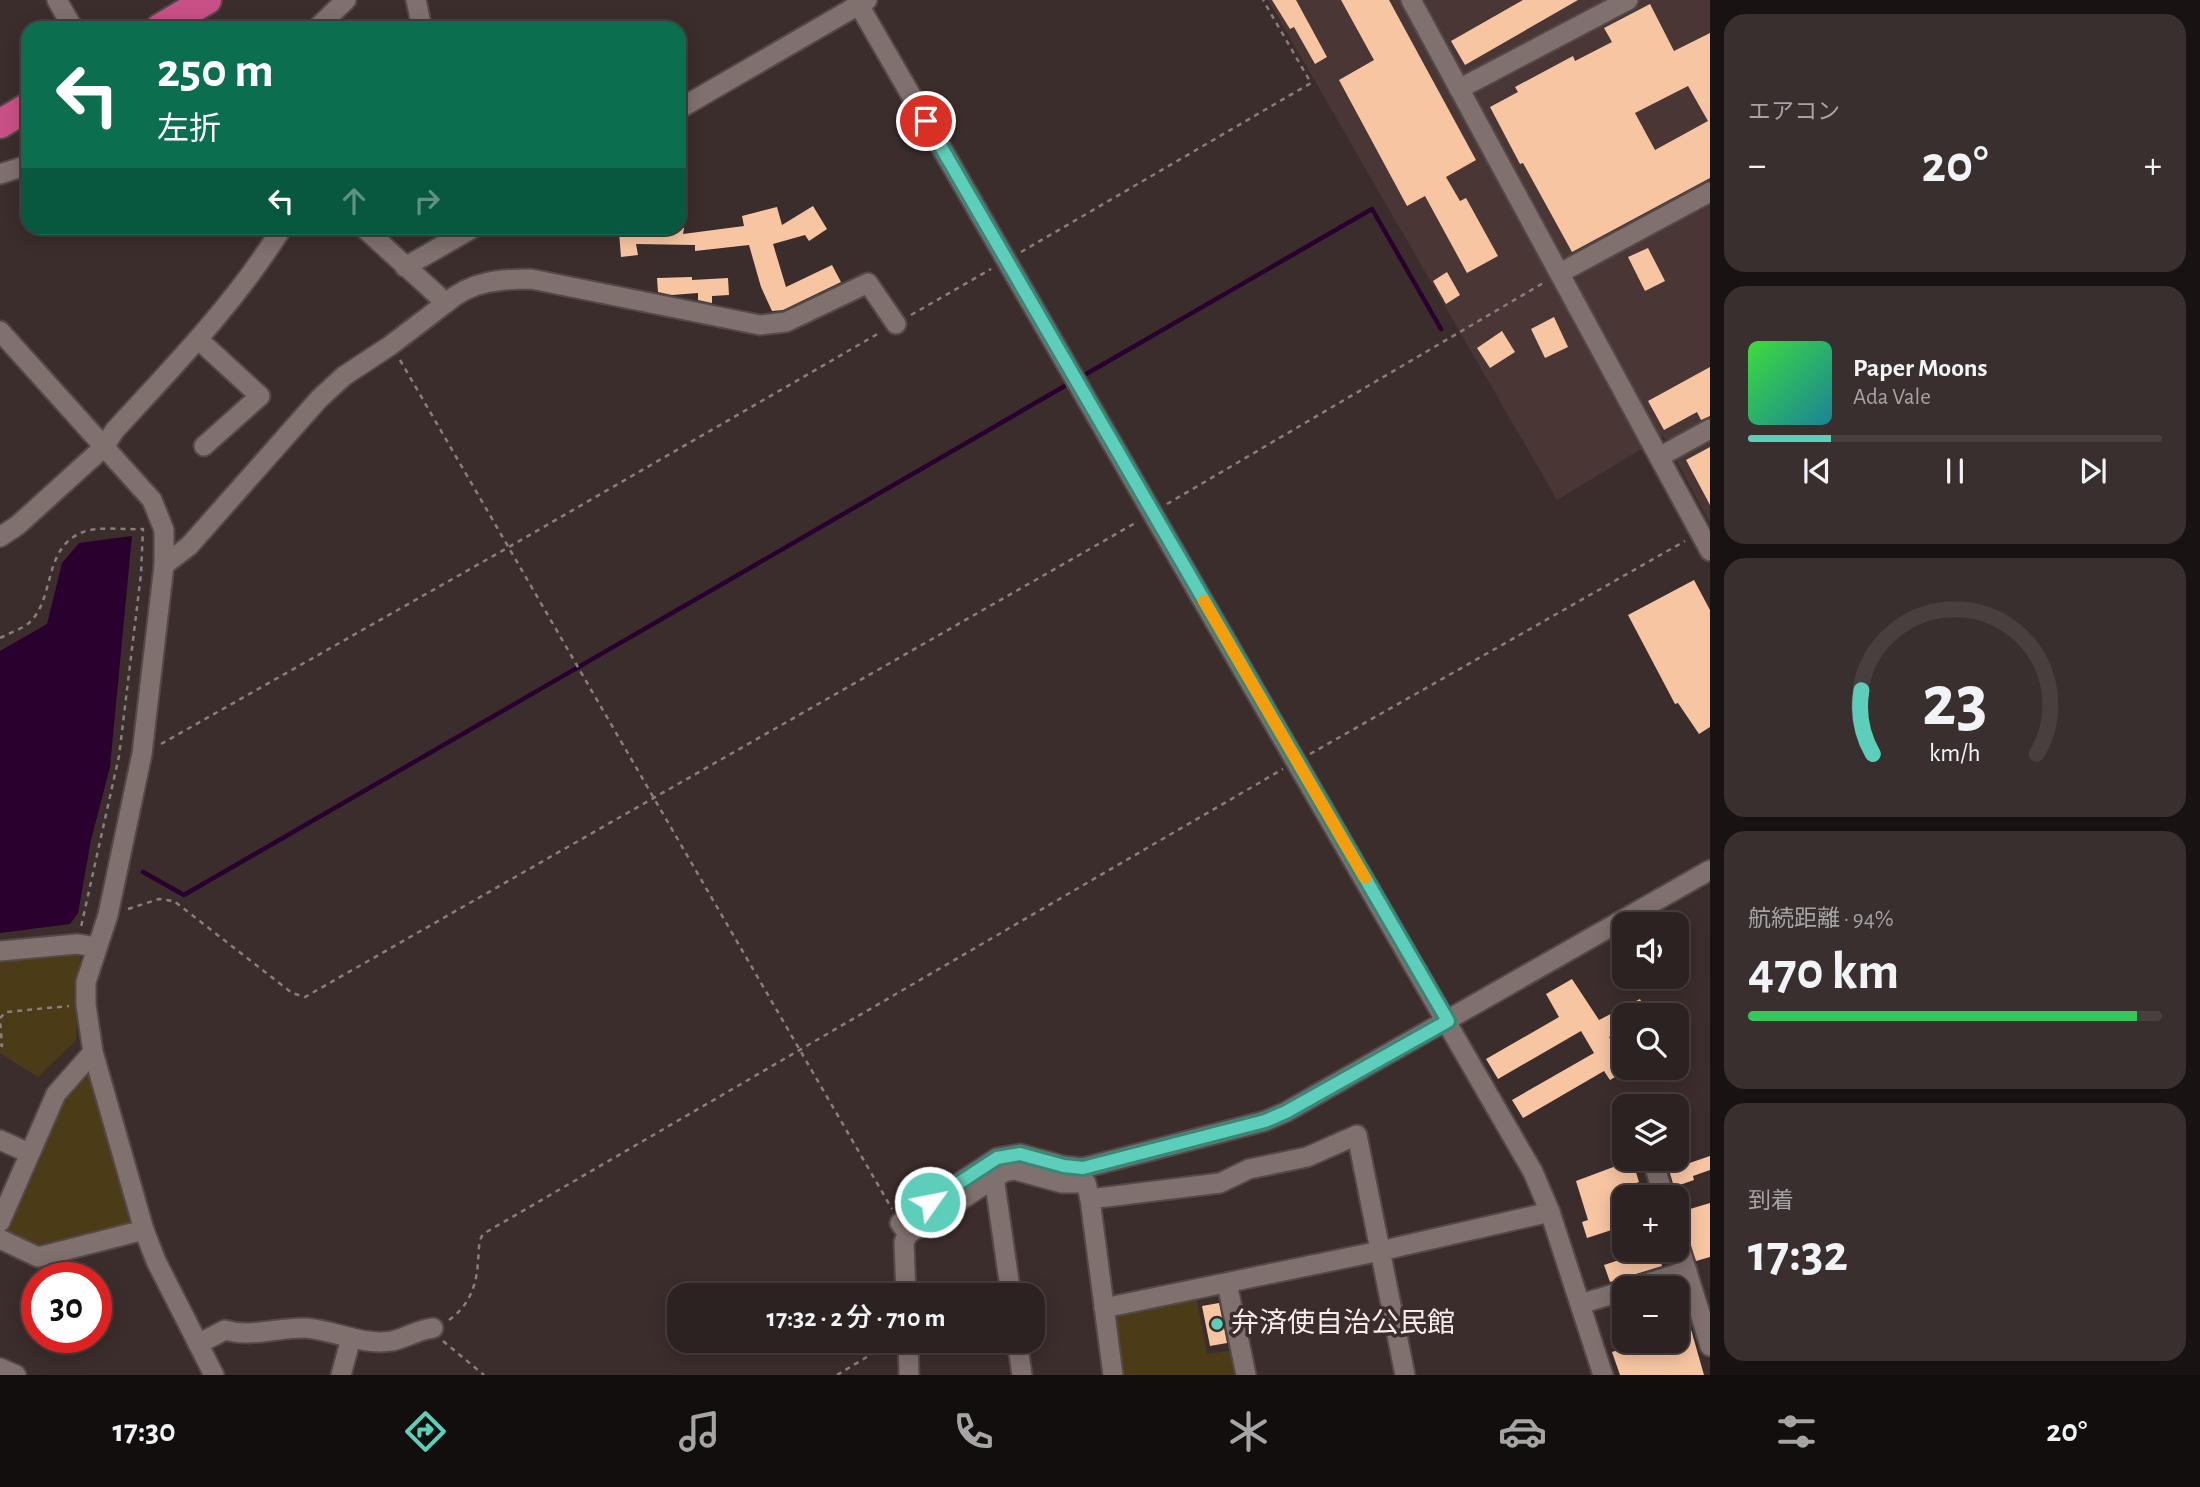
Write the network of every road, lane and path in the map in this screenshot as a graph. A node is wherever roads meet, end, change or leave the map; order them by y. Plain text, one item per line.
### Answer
1 (57, 0) edge
2 (208, 0) edge
3 (346, 0) edge
4 (416, 0) edge
5 (1263, 0) edge
6 (1411, 0) edge
7 (1628, 0) edge
8 (861, 2) edge
9 (69, 21) edge
10 (172, 21) edge
11 (324, 21) edge
12 (420, 21) edge
13 (1459, 89) junction
14 (686, 105) edge
15 (21, 111) edge
16 (0, 124) edge
17 (21, 167) edge
18 (0, 174) edge
19 (1710, 192) edge
20 (278, 235) edge
21 (371, 235) edge
22 (461, 235) edge
23 (1007, 260) junction
24 (405, 267) junction
25 (1560, 274) junction
26 (446, 303) junction
27 (896, 324) junction
28 (0, 331) edge
29 (199, 340) junction
30 (391, 345) junction
31 (1710, 429) edge
32 (204, 446) dead end
33 (104, 447) junction
34 (1659, 457) junction
35 (1153, 513) junction
36 (1700, 533) junction
37 (0, 537) edge
38 (509, 547) junction
39 (1710, 551) edge
40 (164, 565) junction
41 (0, 638) edge
42 (142, 754) junction
43 (1297, 761) junction
44 (653, 797) junction
45 (1710, 870) edge
46 (108, 915) junction
47 (87, 945) junction
48 (0, 951) edge
49 (86, 1005) junction
50 (1448, 1021) junction
51 (0, 1045) edge
52 (799, 1049) junction
53 (93, 1052) junction
54 (0, 1140) edge
55 (29, 1153) junction
56 (994, 1177) junction
57 (1090, 1199) junction
58 (1550, 1212) junction
59 (0, 1222) edge
60 (904, 1229) junction
61 (144, 1230) junction
62 (0, 1239) edge
63 (1380, 1251) junction
64 (1684, 1262) edge
65 (1687, 1271) junction
66 (1671, 1276) edge
67 (906, 1283) edge
68 (1009, 1283) edge
69 (1227, 1283) junction
70 (1612, 1294) edge
71 (1580, 1304) junction
72 (1104, 1308) junction
73 (1707, 1322) edge
74 (433, 1328) junction
75 (351, 1338) junction
76 (198, 1344) junction
77 (1710, 1346) edge
78 (875, 1353) edge
79 (908, 1353) edge
80 (1019, 1353) edge
81 (0, 1368) edge
82 (16, 1375) edge
83 (214, 1375) edge
84 (341, 1375) edge
85 (484, 1375) edge
86 (836, 1375) edge
87 (909, 1375) edge
88 (1022, 1375) edge
89 (1113, 1375) edge
90 (1246, 1375) edge
91 (1405, 1375) edge
92 (1603, 1375) edge

1 - 9 street
2 - 10 highway
3 - 11 street
4 - 12 street
5 - 23 path
6 - 13 street
7 - 13 street
8 - 14 street
8 - 23 street
13 - 25 street
15 - 16 highway
17 - 18 street
19 - 25 street
20 - 29 street
21 - 24 street
22 - 24 street
23 - 27 path
23 - 35 street
24 - 26 street
25 - 34 street
25 - 35 path
26 - 27 street
26 - 30 street
27 - 38 path
28 - 33 street
29 - 32 street
29 - 33 street
30 - 38 path
30 - 40 street
31 - 34 street
33 - 37 street
33 - 40 street
34 - 36 street
35 - 43 street
35 - 44 path
36 - 39 street
36 - 43 path
38 - 42 path
38 - 44 path
40 - 42 street
41 - 47 path
42 - 46 street
43 - 50 street
43 - 52 path
44 - 46 path
44 - 52 path
45 - 50 street
46 - 47 street
47 - 48 street
47 - 49 street
49 - 51 path
49 - 53 street
50 - 58 street
50 - 60 street
52 - 60 path
52 - 74 path
53 - 55 street
53 - 61 street
54 - 55 street
55 - 59 street
56 - 57 street
56 - 60 street
56 - 68 street
57 - 63 street
57 - 72 street
58 - 63 street
58 - 71 street
60 - 67 street
61 - 62 street
61 - 76 street
63 - 69 street
63 - 91 street
64 - 65 street
65 - 66 street
65 - 73 street
69 - 72 street
69 - 90 street
70 - 71 street
71 - 92 street
72 - 89 street
73 - 77 street
74 - 75 street
74 - 85 path
75 - 76 street
75 - 84 street
76 - 83 street
78 - 86 path
79 - 87 street
80 - 88 street
81 - 82 street

